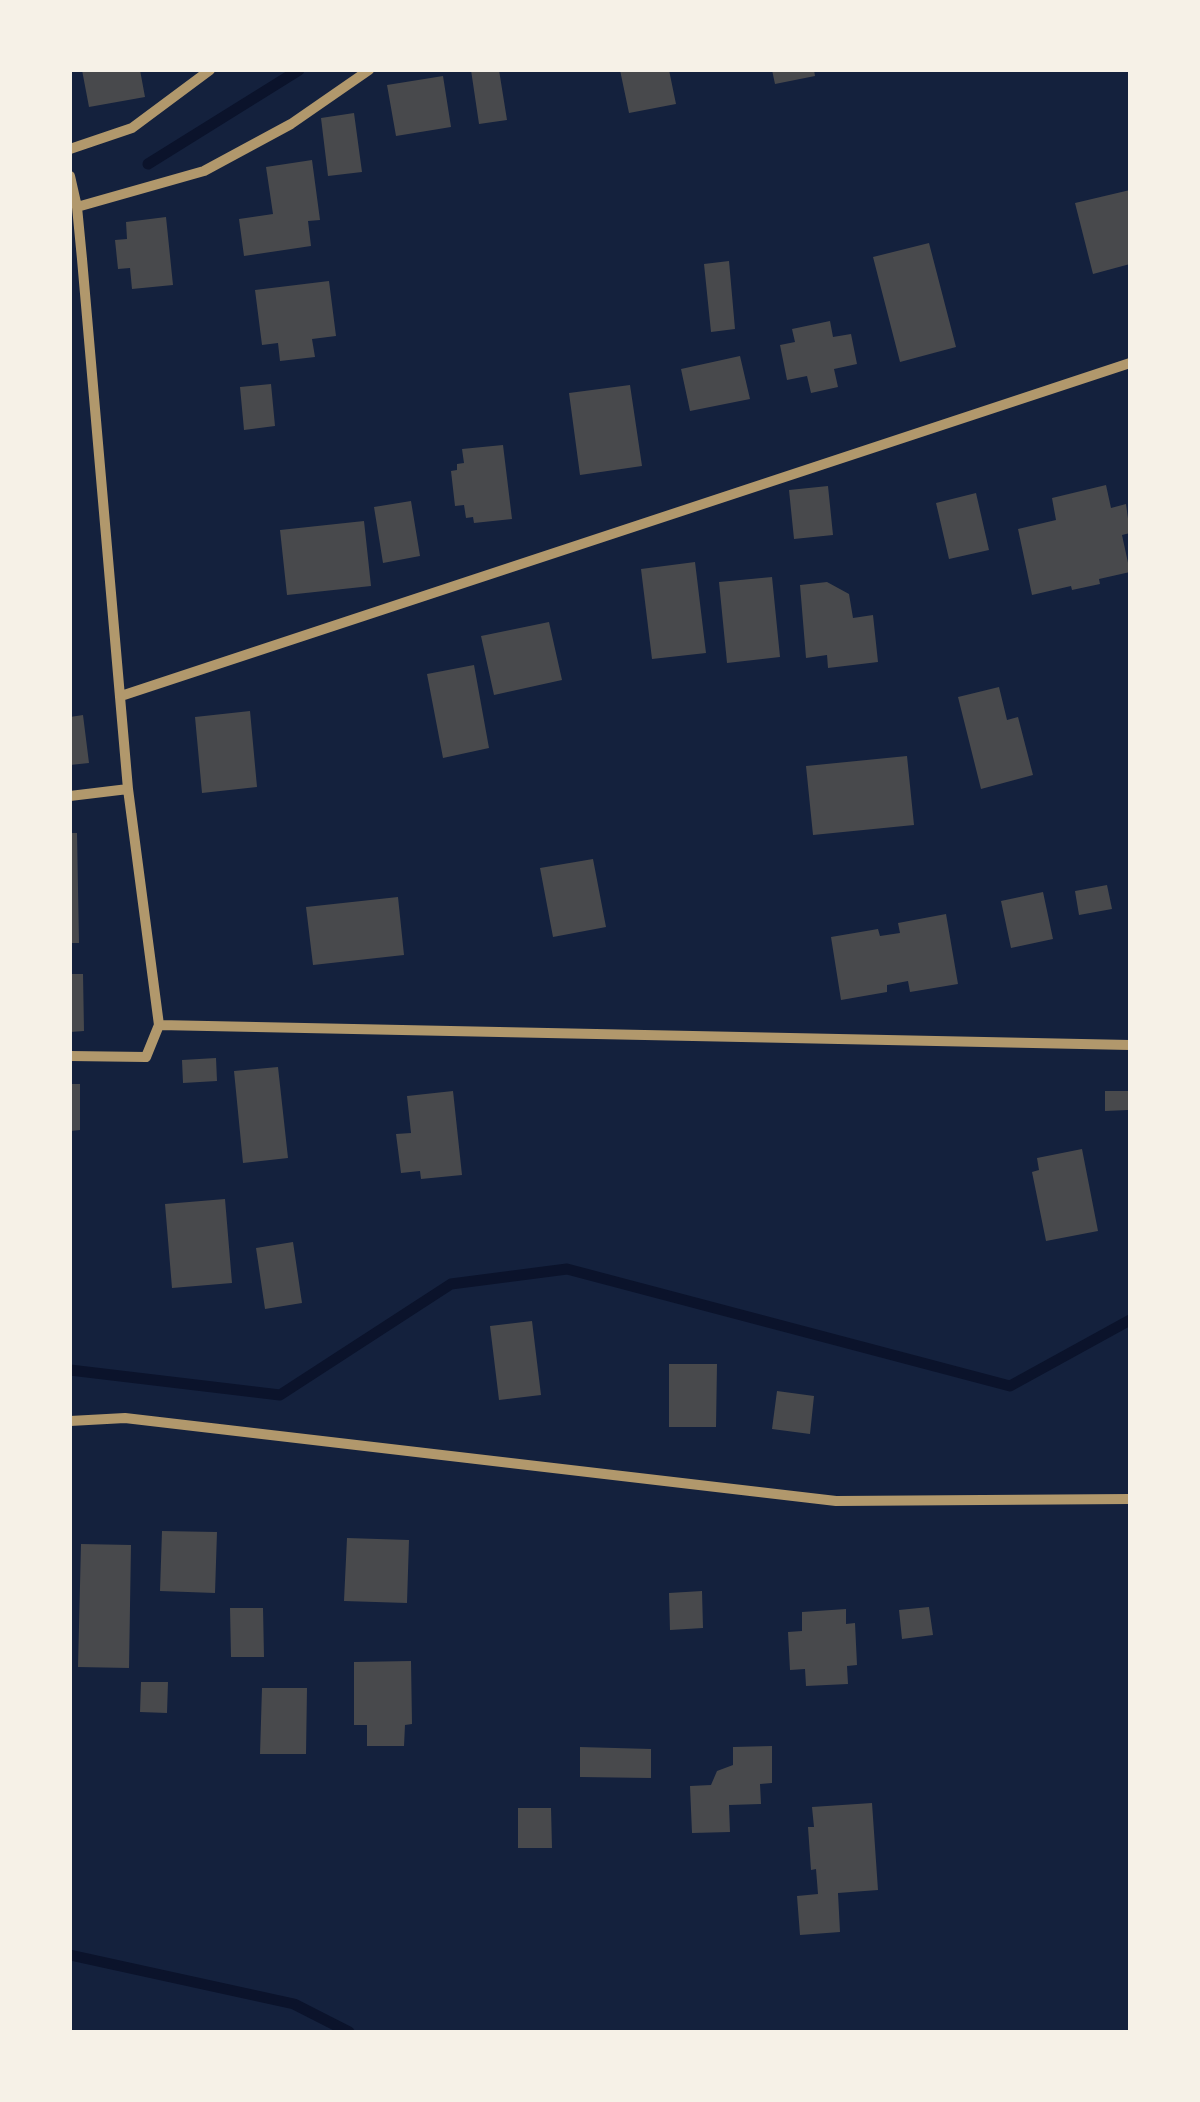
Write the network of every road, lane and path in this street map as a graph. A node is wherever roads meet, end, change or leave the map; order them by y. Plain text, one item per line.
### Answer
1 (210, 70) edge
2 (369, 70) edge
3 (70, 149) edge
4 (70, 176) edge
5 (78, 207) junction
6 (1130, 363) edge
7 (121, 696) junction
8 (128, 790) junction
9 (70, 796) edge
10 (159, 1026) junction
11 (1130, 1045) edge
12 (70, 1056) edge
13 (70, 1421) edge
14 (1130, 1498) edge

1 - 3 street
2 - 5 street
4 - 5 street
5 - 7 street
6 - 7 street
7 - 8 street
8 - 9 street
8 - 10 street
10 - 11 street
10 - 12 street
13 - 14 street

